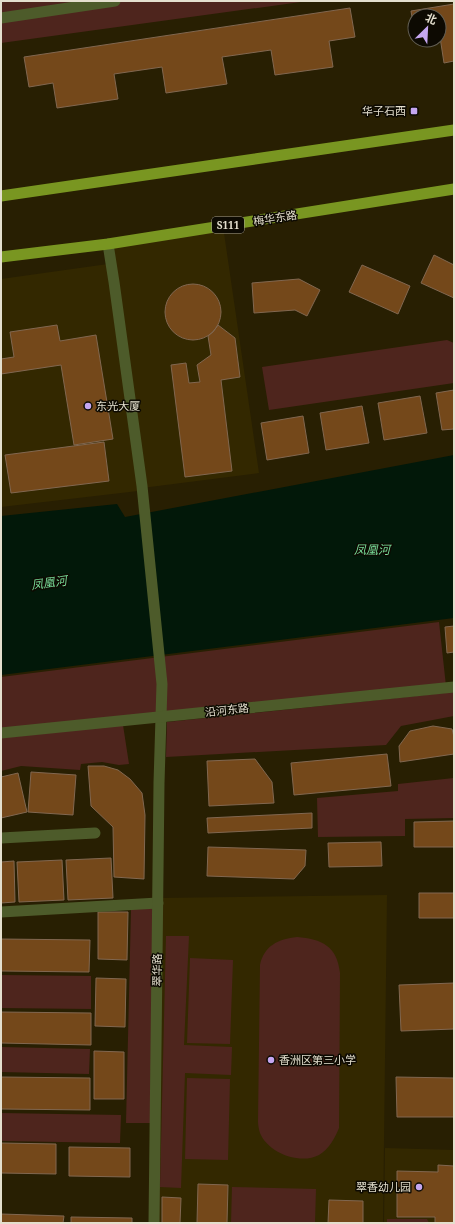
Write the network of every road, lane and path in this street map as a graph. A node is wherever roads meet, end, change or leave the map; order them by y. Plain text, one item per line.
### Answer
1 (115, 1) edge
2 (1, 18) edge
3 (454, 130) edge
4 (454, 189) edge
5 (1, 196) edge
6 (108, 244) junction
7 (1, 257) edge
8 (454, 687) edge
9 (161, 717) junction
10 (1, 733) edge
11 (95, 833) dead end
12 (1, 838) edge
13 (158, 903) junction
14 (1, 912) edge
15 (154, 1223) edge

1 - 2 street
3 - 5 main road
4 - 6 main road, 梅华东路 / S111
6 - 7 main road, 梅华东路 / S111
6 - 9 street, 翠华路
8 - 9 street, 沿河东路
9 - 10 street, 沿河东路
9 - 13 street, 翠华路
11 - 12 street
13 - 14 street
13 - 15 street, 翠华路

